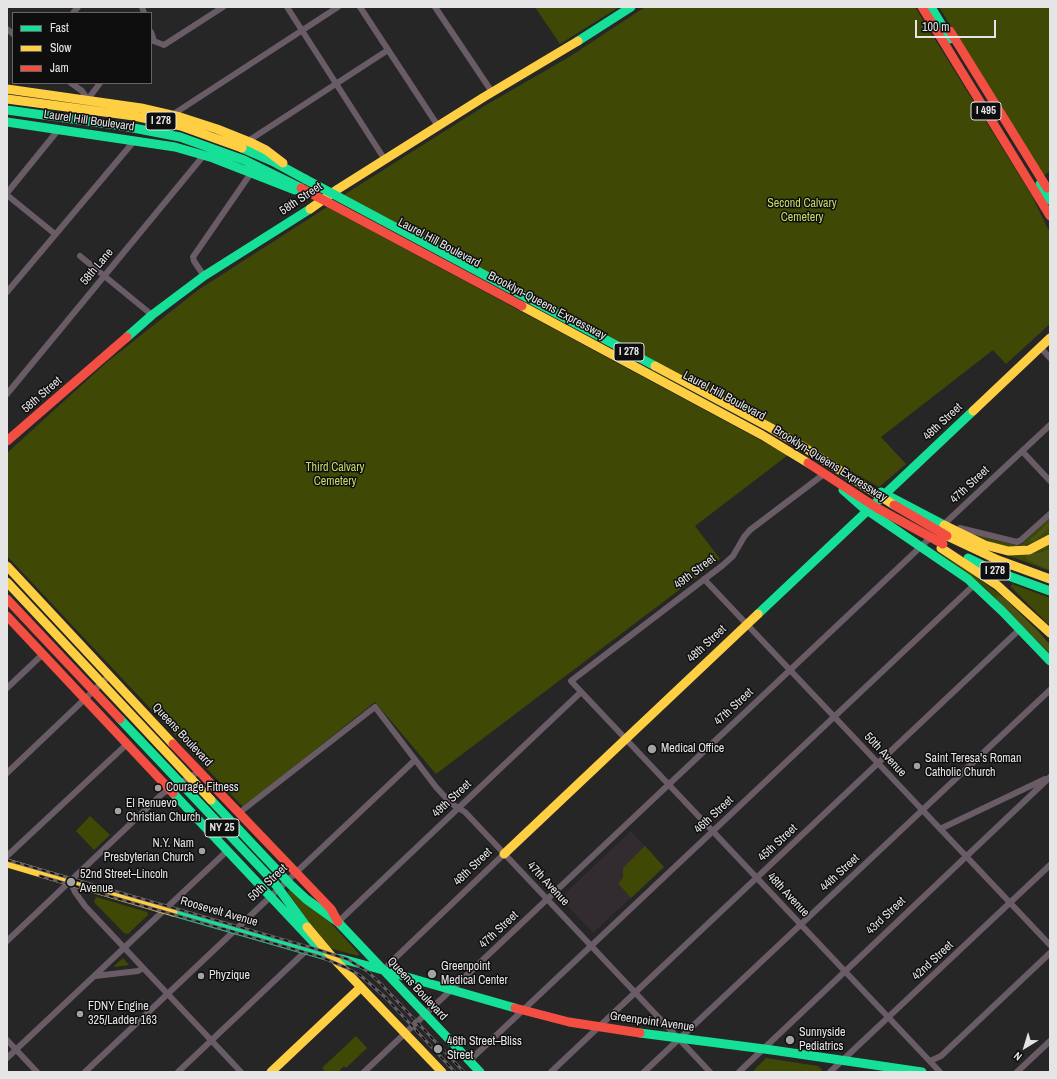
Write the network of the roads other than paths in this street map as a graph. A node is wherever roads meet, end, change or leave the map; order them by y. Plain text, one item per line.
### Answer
1 (222, 7) edge
2 (287, 7) edge
3 (338, 7) edge
4 (360, 7) edge
5 (435, 7) edge
6 (631, 7) edge
7 (922, 7) edge
8 (925, 7) edge
9 (931, 7) edge
10 (935, 7) edge
11 (302, 30) junction
12 (153, 41) edge
13 (388, 50) junction
14 (968, 72) junction
15 (336, 83) junction
16 (72, 84) edge
17 (99, 84) edge
18 (10, 87) edge
19 (492, 92) junction
20 (981, 94) junction
21 (7, 99) edge
22 (89, 101) junction
23 (7, 111) edge
24 (172, 116) junction
25 (7, 122) edge
26 (438, 126) junction
27 (59, 129) junction
28 (135, 140) junction
29 (248, 141) junction
30 (204, 155) junction
31 (385, 160) junction
32 (251, 173) junction
33 (1042, 188) junction
34 (7, 194) edge
35 (1050, 195) edge
36 (326, 197) junction
37 (1050, 200) edge
38 (1050, 210) edge
39 (1050, 216) edge
40 (55, 234) junction
41 (80, 256) dead end
42 (104, 275) junction
43 (204, 276) junction
44 (7, 292) edge
45 (152, 315) junction
46 (1050, 338) edge
47 (1040, 347) junction
48 (1050, 358) edge
49 (7, 394) edge
50 (1050, 424) edge
51 (7, 442) edge
52 (793, 448) junction
53 (1022, 451) junction
54 (824, 474) junction
55 (1050, 480) edge
56 (884, 493) junction
57 (867, 510) junction
58 (1050, 514) edge
59 (944, 525) junction
60 (1050, 539) edge
61 (944, 543) junction
62 (921, 546) junction
63 (7, 566) edge
64 (704, 579) junction
65 (1050, 579) edge
66 (7, 582) edge
67 (974, 585) junction
68 (1050, 591) edge
69 (16, 592) junction
70 (7, 600) edge
71 (7, 616) edge
72 (746, 624) junction
73 (1042, 626) junction
74 (1020, 629) junction
75 (1050, 633) edge
76 (1050, 637) edge
77 (43, 654) junction
78 (1050, 661) edge
79 (790, 670) junction
80 (110, 675) junction
81 (571, 681) joint
82 (102, 683) junction
83 (7, 688) edge
84 (1050, 690) edge
85 (93, 691) junction
86 (581, 692) junction
87 (85, 699) junction
88 (835, 717) junction
89 (625, 738) junction
90 (126, 744) junction
91 (415, 760) junction
92 (878, 763) junction
93 (200, 772) junction
94 (7, 773) edge
95 (190, 777) junction
96 (1050, 777) edge
97 (179, 784) junction
98 (669, 784) junction
99 (170, 790) junction
100 (1019, 792) junction
101 (1027, 799) junction
102 (459, 808) junction
103 (922, 810) junction
104 (239, 813) junction
105 (940, 829) junction
106 (713, 832) junction
107 (227, 851) junction
108 (504, 854) junction
109 (7, 856) edge
110 (966, 856) junction
111 (7, 863) edge
112 (1050, 865) edge
113 (296, 872) junction
114 (757, 878) junction
115 (287, 880) junction
116 (70, 881) junction
117 (279, 888) junction
118 (270, 897) junction
119 (547, 899) junction
120 (1010, 903) junction
121 (165, 910) junction
122 (338, 922) junction
123 (801, 925) junction
124 (236, 929) junction
125 (7, 941) edge
126 (1050, 945) edge
127 (591, 946) junction
128 (311, 947) junction
129 (125, 948) junction
130 (1050, 953) edge
131 (333, 958) junction
132 (143, 968) junction
133 (384, 970) junction
134 (845, 971) junction
135 (94, 976) junction
136 (361, 987) junction
137 (451, 990) junction
138 (635, 993) junction
139 (168, 994) junction
140 (523, 1011) junction
141 (425, 1014) junction
142 (888, 1018) junction
143 (600, 1026) junction
144 (405, 1033) junction
145 (679, 1039) junction
146 (7, 1040) edge
147 (211, 1040) junction
148 (1050, 1041) edge
149 (16, 1049) junction
150 (762, 1049) junction
151 (7, 1058) edge
152 (843, 1060) junction
153 (469, 1061) junction
154 (930, 1061) junction
155 (37, 1072) edge
156 (85, 1072) edge
157 (178, 1072) edge
158 (241, 1072) edge
159 (271, 1072) edge
160 (364, 1072) edge
161 (442, 1072) edge
162 (480, 1072) edge
163 (551, 1072) edge
164 (644, 1072) edge
165 (710, 1072) edge
166 (738, 1072) edge
167 (830, 1072) edge
168 (917, 1072) edge
169 (940, 1072) edge
170 (1017, 1072) edge

1 - 12 street
2 - 11 street
3 - 11 street
4 - 13 street
5 - 19 street
6 - 19 main road, 58th Street
7 - 39 main road, I 495
8 - 14 main road
9 - 14 main road
10 - 35 main road, I 495
11 - 15 street
11 - 24 street
13 - 15 street
13 - 26 street
14 - 20 main road
15 - 29 street
15 - 31 street
16 - 22 street
17 - 22 street
18 - 22 main road, Laurel Hill Boulevard
19 - 26 main road, 58th Street
20 - 33 main road
20 - 38 main road
21 - 61 main road, Brooklyn-Queens Expressway / I 278, bridge
22 - 24 main road, Laurel Hill Boulevard
23 - 61 main road, Brooklyn-Queens Expressway / I 278, bridge
24 - 29 main road, Laurel Hill Boulevard
25 - 27 main road, Laurel Hill Boulevard
26 - 31 main road, 58th Street
27 - 28 main road, Laurel Hill Boulevard
27 - 34 street
28 - 30 main road, Laurel Hill Boulevard
28 - 40 street
29 - 36 main road, Laurel Hill Boulevard
30 - 32 main road, Laurel Hill Boulevard
30 - 42 street, 58th Lane
31 - 36 main road, 58th Street
32 - 36 main road, Laurel Hill Boulevard
32 - 43 street
33 - 35 main road
33 - 37 main road
34 - 40 street
36 - 43 main road, 58th Street
36 - 52 main road, Laurel Hill Boulevard
40 - 44 street
41 - 42 street
42 - 45 street
42 - 49 street, 58th Lane
43 - 45 main road, 58th Street
45 - 51 main road, 58th Street
46 - 47 main road, 48th Street
47 - 48 street
47 - 56 main road, 48th Street
50 - 53 street, 47th Street
52 - 54 main road, Laurel Hill Boulevard
52 - 56 main road, Laurel Hill Boulevard
53 - 55 street
53 - 59 street, 47th Street
54 - 57 main road, Laurel Hill Boulevard
54 - 64 street, 49th Street
56 - 57 main road, 48th Street
56 - 59 main road, Laurel Hill Boulevard
57 - 62 main road, Brooklyn-Queens Expressway
57 - 72 main road, 48th Street
58 - 59 street, Laurel Hill Boulevard
59 - 60 main road
59 - 62 street, 47th Street
61 - 65 main road, Brooklyn-Queens Expressway / I 278
61 - 68 main road, Brooklyn-Queens Expressway / I 278
61 - 73 main road
62 - 67 main road, Brooklyn-Queens Expressway
62 - 79 street, 47th Street
63 - 80 main road, Queens Boulevard
64 - 72 street, 50th Avenue
64 - 81 street, 49th Street
66 - 69 main road, Queens Boulevard / NY 25
67 - 74 main road, Brooklyn-Queens Expressway
67 - 88 street, 46th Street
69 - 70 street
69 - 82 main road, Queens Boulevard / NY 25
70 - 85 main road, NY 25
71 - 77 main road
72 - 79 street, 50th Avenue
72 - 89 main road, 48th Street
73 - 75 main road
73 - 76 main road
74 - 78 main road, Brooklyn-Queens Expressway
74 - 92 street, 45th Street
77 - 83 street
77 - 87 main road
79 - 88 street, 50th Avenue
79 - 98 street, 47th Street
80 - 82 street
80 - 93 main road, Queens Boulevard
81 - 86 street, 48th Avenue
82 - 85 street
82 - 95 main road, Queens Boulevard / NY 25
84 - 103 street, 44th Street
85 - 87 street
85 - 97 main road, NY 25
86 - 89 street, 48th Avenue
86 - 102 street, 49th Street
87 - 90 main road
87 - 94 street
88 - 92 street, 50th Avenue
88 - 106 street, 46th Street
89 - 98 street, 48th Avenue
89 - 108 main road, 48th Street
90 - 99 main road
90 - 109 street
91 - 102 street, 47th Avenue
91 - 104 street, 47th Avenue
91 - 113 street, 50th Street
92 - 103 street, 50th Avenue
92 - 114 street, 45th Street
93 - 95 street
93 - 104 main road, Queens Boulevard
95 - 97 street
95 - 115 main road, Queens Boulevard / NY 25
96 - 100 street
96 - 101 street, 43rd Street
97 - 99 street
97 - 117 main road, NY 25
98 - 106 street, 48th Avenue
98 - 119 street, 47th Street
99 - 107 main road
99 - 116 street
100 - 101 street
100 - 105 street
101 - 110 street, 43rd Street
102 - 108 street, 47th Avenue
102 - 122 street, 49th Street
103 - 105 street, 50th Avenue
103 - 123 street, 44th Street
104 - 113 main road, Queens Boulevard
105 - 110 street, 50th Avenue
106 - 114 street, 48th Avenue
106 - 127 street, 46th Street
107 - 118 main road
107 - 121 street
108 - 119 street, 47th Avenue
108 - 133 street, 48th Street
110 - 120 street, 50th Avenue
110 - 134 street, 43rd Street
111 - 116 main road, Roosevelt Avenue
112 - 120 street, 42nd Street
113 - 115 street, 50th Street
113 - 122 main road, Queens Boulevard
114 - 123 street, 48th Avenue
114 - 138 street, 45th Street
115 - 117 street, 50th Street
115 - 122 main road, Queens Boulevard / NY 25
116 - 121 main road, Roosevelt Avenue
116 - 125 street
116 - 129 street
117 - 118 street, 50th Street
117 - 131 main road, NY 25
118 - 124 street, 50th Street
118 - 128 main road
119 - 127 street, 47th Avenue
119 - 137 street, 47th Street
120 - 126 street, 50th Avenue
120 - 142 street, 42nd Street
121 - 124 main road, Roosevelt Avenue
121 - 129 street
122 - 133 main road, Queens Boulevard / NY 25
123 - 134 street, 48th Avenue
123 - 145 street, 44th Street
124 - 128 main road, Roosevelt Avenue
124 - 139 street, 50th Street
127 - 138 street, 47th Avenue
127 - 140 street, 46th Street
128 - 131 main road, Roosevelt Avenue
128 - 147 street
129 - 132 street
129 - 135 street
130 - 154 street
131 - 133 main road, Greenpoint Avenue
131 - 136 main road, NY 25
132 - 135 street
132 - 139 street
133 - 137 main road, Greenpoint Avenue
133 - 141 main road, Queens Boulevard / NY 25
134 - 142 street, 48th Avenue
134 - 150 street, 43rd Street
135 - 149 street
136 - 144 main road, NY 25
136 - 159 main road
137 - 140 main road, Greenpoint Avenue
137 - 141 street, 47th Street
138 - 143 street, 45th Street
138 - 145 street, 47th Avenue
139 - 147 street
139 - 156 street, 50th Street
140 - 143 main road, Greenpoint Avenue
140 - 153 street, 46th Street
141 - 144 street, 47th Street
141 - 153 main road, Queens Boulevard / NY 25
142 - 152 street, 42nd Street
142 - 154 street, 48th Avenue
143 - 145 main road, Greenpoint Avenue
143 - 163 street, 45th Street
144 - 160 street, 47th Street
144 - 161 main road, NY 25
145 - 150 main road, Greenpoint Avenue
145 - 164 street, 44th Street
145 - 165 street, 47th Avenue
146 - 149 street
147 - 157 street
147 - 158 street
148 - 170 street
149 - 151 street
149 - 155 street
150 - 152 main road, Greenpoint Avenue
150 - 166 street, 43rd Street
152 - 167 street, 42nd Street
152 - 168 main road, Greenpoint Avenue
153 - 162 main road, Queens Boulevard / NY 25
154 - 169 street, 48th Avenue

